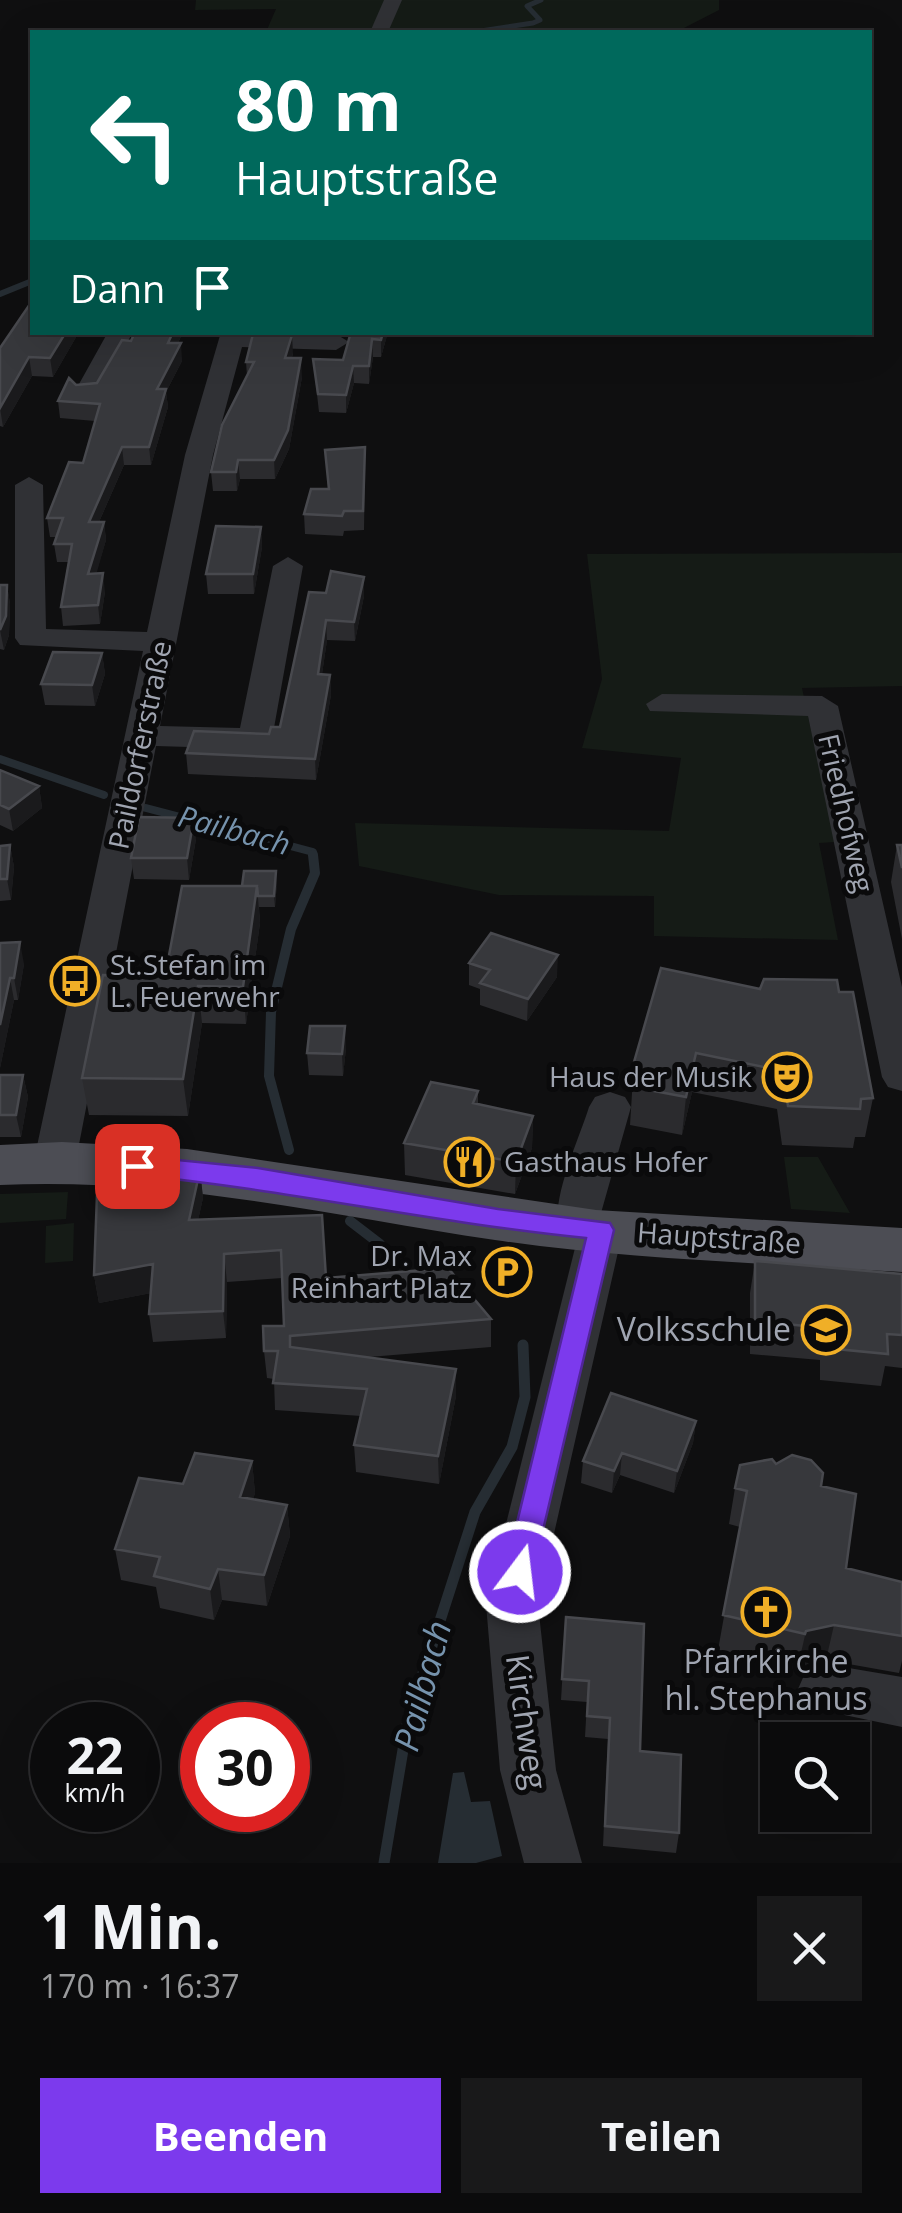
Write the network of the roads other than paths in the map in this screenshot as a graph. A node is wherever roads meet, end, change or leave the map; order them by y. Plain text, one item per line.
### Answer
1 (393, 0) edge
2 (380, 30) edge
3 (118, 335) edge
4 (233, 336) edge
5 (336, 342) dead end
6 (87, 393) edge
7 (29, 485) dead end
8 (288, 566) dead end
9 (161, 642) junction
10 (662, 704) dead end
11 (142, 734) junction
12 (902, 1076) edge
13 (610, 1107) dead end
14 (56, 1160) junction
15 (0, 1165) edge
16 (589, 1229) junction
17 (902, 1250) edge
18 (826, 1689) dead end
19 (902, 1702) edge
20 (552, 1863) edge

1 - 2 street
3 - 6 street
4 - 5 street
4 - 9 street, Paildorferstraße
7 - 9 street
8 - 11 street
9 - 11 street, Paildorferstraße
10 - 12 street, Friedhofweg
11 - 14 street, Paildorferstraße
13 - 16 street, Kirchweg
14 - 15 main road, Hauptstraße
14 - 16 main road, Hauptstraße
16 - 17 main road, Hauptstraße
16 - 20 street, Kirchweg
18 - 19 street

